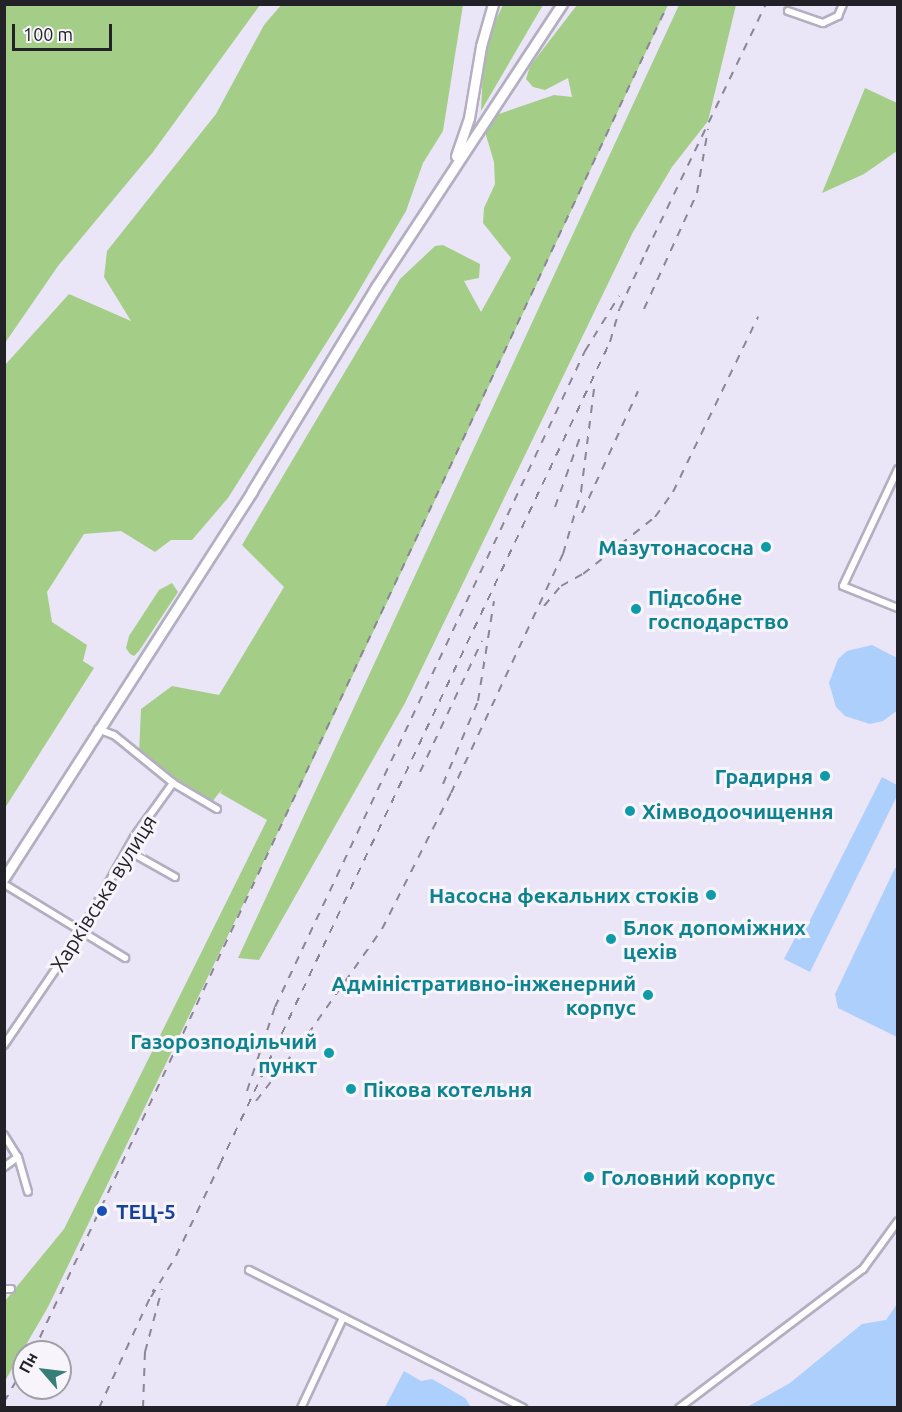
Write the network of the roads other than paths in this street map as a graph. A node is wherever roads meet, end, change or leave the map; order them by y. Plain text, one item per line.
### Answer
1 (493, 4) edge
2 (562, 4) edge
3 (843, 4) edge
4 (788, 11) dead end
5 (447, 176) junction
6 (897, 470) edge
7 (897, 608) edge
8 (98, 729) junction
9 (173, 783) junction
10 (217, 809) dead end
11 (127, 850) junction
12 (175, 877) dead end
13 (4, 878) edge
14 (4, 884) edge
15 (81, 932) junction
16 (125, 958) dead end
17 (4, 1046) edge
18 (4, 1135) edge
19 (18, 1156) junction
20 (4, 1167) edge
21 (28, 1192) dead end
22 (897, 1221) edge
23 (249, 1270) dead end
24 (343, 1318) junction
25 (301, 1407) edge
26 (523, 1407) edge
27 (679, 1407) edge

1 - 5 main road
2 - 5 main road
3 - 4 street
5 - 8 main road
6 - 7 street
8 - 9 street
8 - 13 main road
9 - 10 street
9 - 11 street, Харківська вулиця
11 - 12 street
11 - 15 street, Харківська вулиця
14 - 15 street
15 - 16 street
15 - 17 street, Харківська вулиця
18 - 19 street
19 - 20 street
19 - 21 street
22 - 27 street
23 - 24 street
24 - 25 street
24 - 26 street

